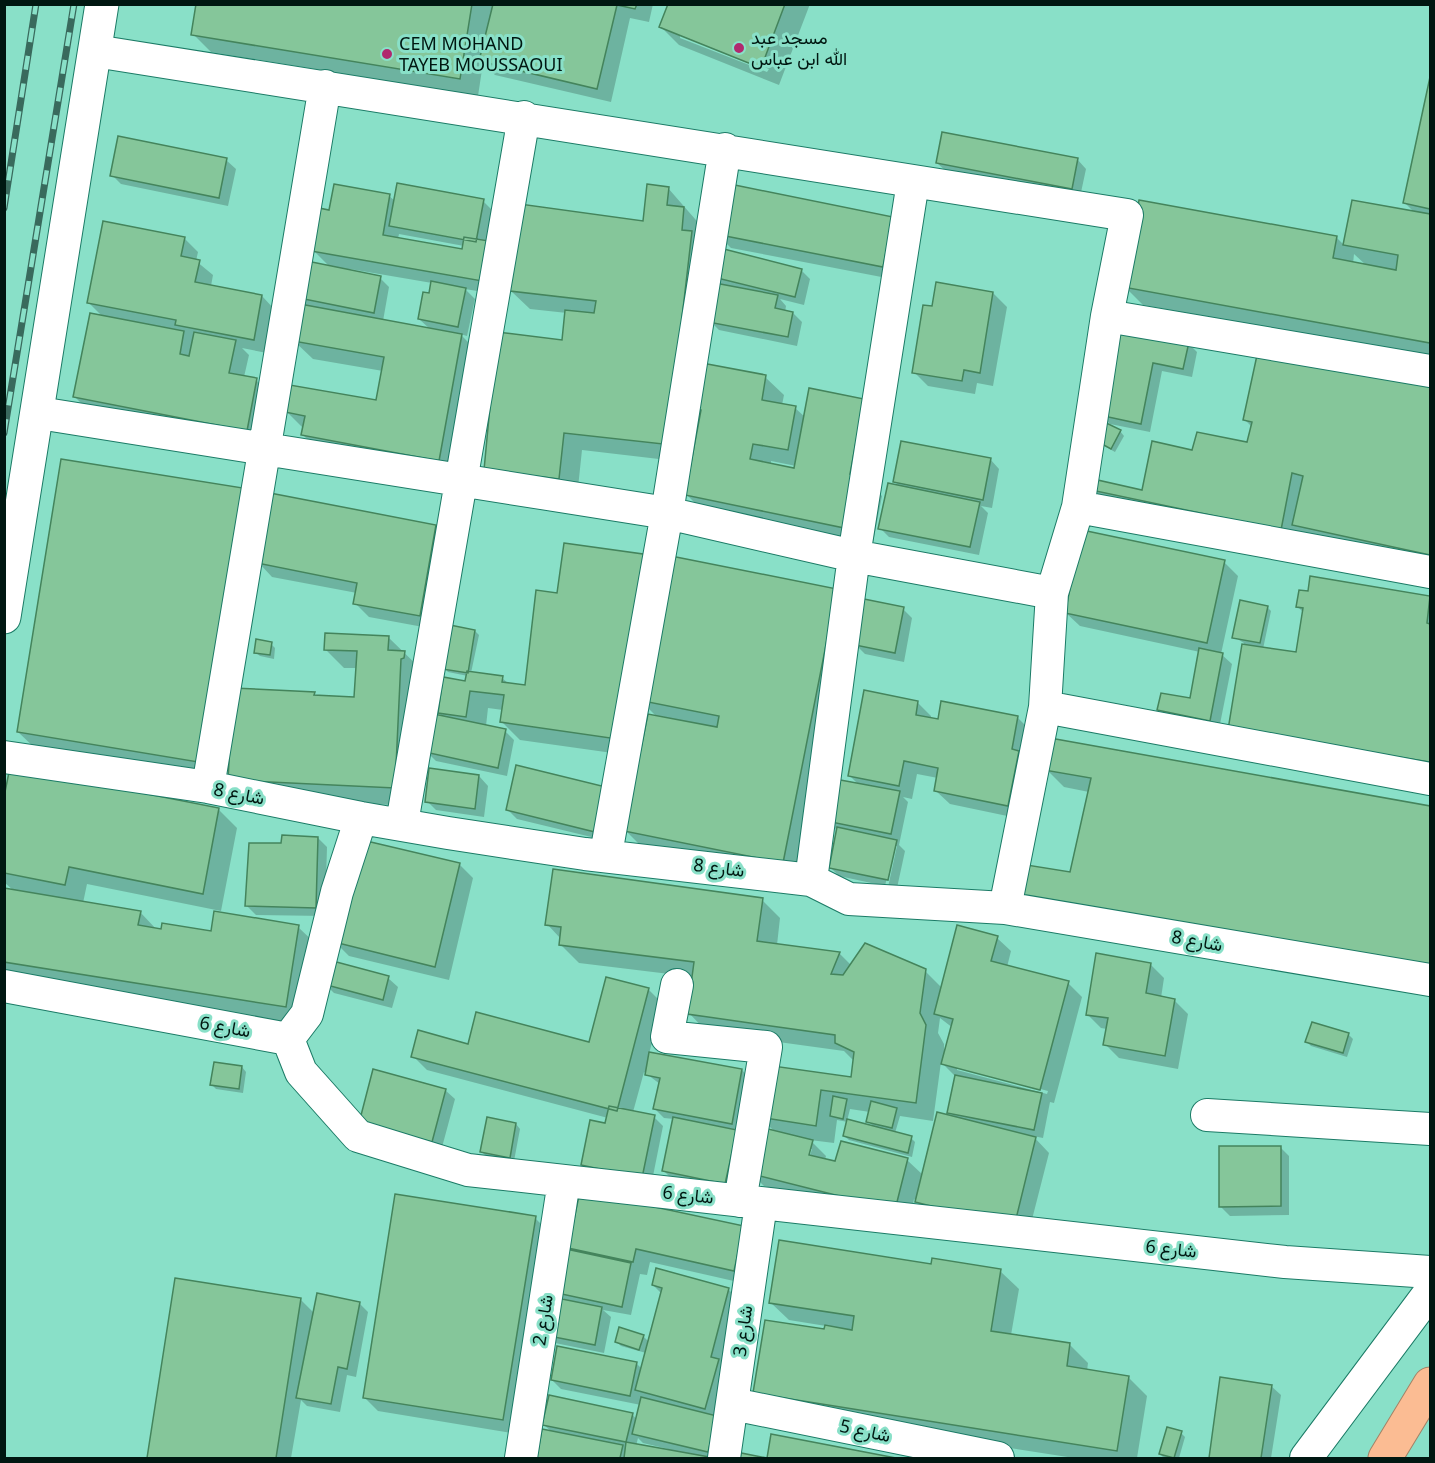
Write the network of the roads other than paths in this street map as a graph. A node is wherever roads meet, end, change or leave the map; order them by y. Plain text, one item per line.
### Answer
1 (102, 4) edge
2 (95, 51) junction
3 (325, 86) junction
4 (524, 117) junction
5 (725, 149) junction
6 (913, 182) junction
7 (1107, 315) junction
8 (1431, 371) edge
9 (39, 413) junction
10 (263, 449) junction
11 (463, 480) junction
12 (1078, 507) junction
13 (667, 513) junction
14 (854, 555) junction
15 (1431, 572) edge
16 (1052, 593) junction
17 (4, 617) edge
18 (1045, 707) junction
19 (4, 757) edge
20 (1431, 779) edge
21 (208, 787) junction
22 (361, 818) junction
23 (402, 823) junction
24 (606, 854) junction
25 (811, 880) junction
26 (1005, 908) junction
27 (1431, 980) edge
28 (676, 985) dead end
29 (4, 986) edge
30 (288, 1039) junction
31 (1207, 1115) dead end
32 (1431, 1129) edge
33 (564, 1181) junction
34 (751, 1203) junction
35 (1431, 1272) edge
36 (1431, 1293) edge
37 (1431, 1384) edge
38 (733, 1404) junction
39 (521, 1458) edge
40 (724, 1458) edge
41 (998, 1458) edge
42 (1306, 1458) edge
43 (1385, 1458) edge

1 - 2 street
2 - 3 street
2 - 9 street
3 - 4 street
3 - 10 street
4 - 5 street
4 - 11 street
5 - 6 street
5 - 13 street
6 - 7 street
6 - 14 street
7 - 8 street
7 - 12 street
9 - 10 street
9 - 17 street
10 - 11 street
10 - 21 street
11 - 13 street
11 - 23 street
12 - 15 street
12 - 16 street
13 - 14 street
13 - 24 street
14 - 16 street
14 - 25 street
16 - 18 street
18 - 20 street
18 - 26 street
19 - 21 street, شارع 8
21 - 22 street, شارع 8
22 - 23 street, شارع 8
22 - 30 street
23 - 24 street, شارع 8
24 - 25 street, شارع 8
25 - 26 street, شارع 8
26 - 27 street, شارع 8
28 - 34 street, شارع 3
29 - 30 street, شارع 6
30 - 33 street, شارع 6
31 - 32 street
33 - 34 street, شارع 6
33 - 39 street, شارع 2
34 - 35 street, شارع 6
34 - 38 street, شارع 3
36 - 42 street
37 - 43 highway
38 - 40 street, شارع 3
38 - 41 street, شارع 5

